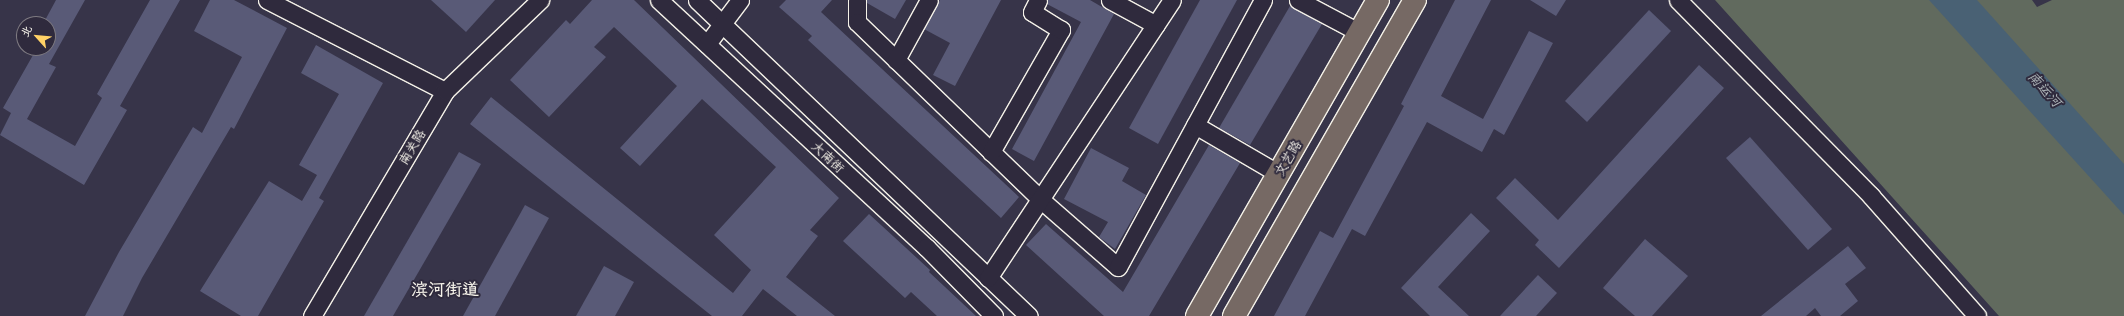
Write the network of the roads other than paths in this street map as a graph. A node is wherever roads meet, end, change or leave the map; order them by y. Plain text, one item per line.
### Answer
1 (267, 0) edge
2 (540, 0) edge
3 (659, 0) edge
4 (697, 0) edge
5 (740, 0) edge
6 (857, 0) edge
7 (929, 0) edge
8 (1038, 0) edge
9 (1110, 0) edge
10 (1172, 0) edge
11 (1263, 0) edge
12 (1298, 0) edge
13 (1378, 0) edge
14 (1415, 0) edge
15 (1678, 0) edge
16 (723, 25) junction
17 (1156, 25) junction
18 (1360, 33) junction
19 (707, 44) junction
20 (896, 60) junction
21 (446, 91) junction
22 (1195, 125) junction
23 (991, 152) junction
24 (1279, 174) junction
25 (1040, 199) junction
26 (988, 278) junction
27 (312, 316) edge
28 (994, 316) edge
29 (1029, 316) edge
30 (1198, 316) edge
31 (1234, 316) edge
32 (1977, 316) edge

1 - 21 street
2 - 21 street, 南关路
3 - 19 street, 大南街
4 - 16 street, 大南街
5 - 16 street
6 - 20 street
7 - 20 street
8 - 23 street
9 - 17 street
10 - 17 street
11 - 22 street
12 - 18 street
13 - 18 main road, 文艺路
14 - 31 main road
15 - 32 street
16 - 19 street
16 - 26 street, 大南街
17 - 25 street
18 - 24 main road, 文艺路
19 - 28 street, 大南街
20 - 23 street
21 - 27 street, 南关路
22 - 24 street
22 - 25 street
23 - 25 street
24 - 30 main road, 文艺路
25 - 26 street
26 - 29 street, 大南街

